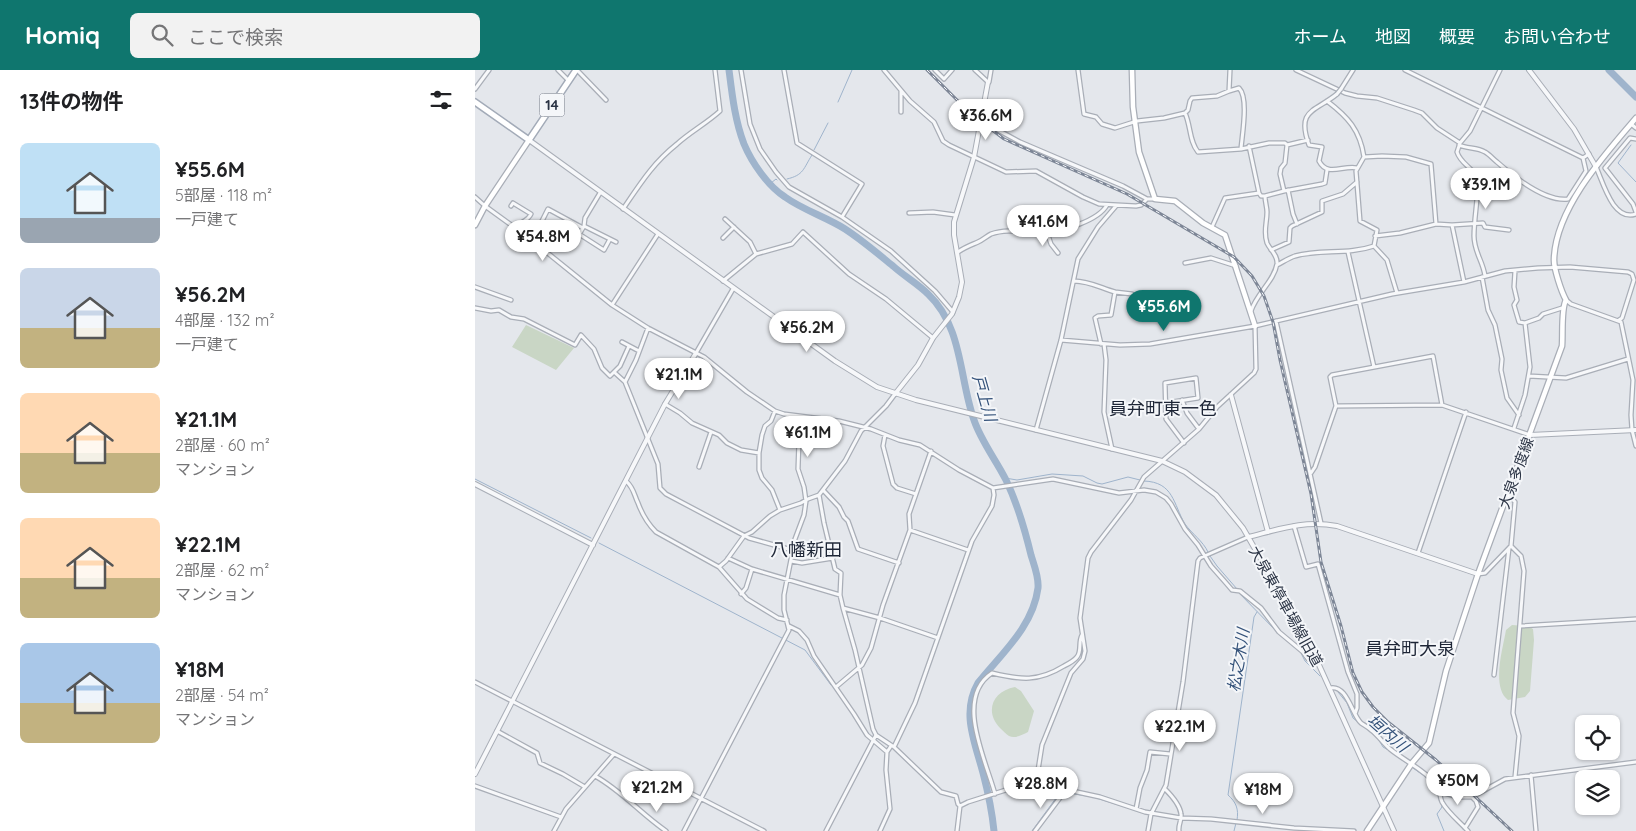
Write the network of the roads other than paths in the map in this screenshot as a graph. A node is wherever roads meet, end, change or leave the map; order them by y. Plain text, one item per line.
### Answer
1 (489, 70) edge
2 (558, 70) edge
3 (576, 70) edge
4 (715, 70) edge
5 (741, 70) edge
6 (783, 70) edge
7 (884, 70) edge
8 (935, 70) edge
9 (952, 70) edge
10 (975, 70) edge
11 (991, 70) edge
12 (1078, 70) edge
13 (1131, 70) edge
14 (1230, 70) edge
15 (1296, 70) edge
16 (1353, 70) edge
17 (1405, 70) edge
18 (1500, 70) edge
19 (1529, 70) edge
20 (569, 81) junction
21 (989, 82) junction
22 (475, 89) edge
23 (901, 90) junction
24 (1229, 91) junction
25 (606, 100) dead end
26 (1327, 101) junction
27 (475, 102) edge
28 (1481, 107) junction
29 (901, 112) dead end
30 (1185, 113) junction
31 (982, 118) junction
32 (1636, 119) edge
33 (1135, 122) junction
34 (1631, 124) junction
35 (1636, 128) edge
36 (1636, 139) edge
37 (529, 140) junction
38 (1308, 140) junction
39 (1459, 144) junction
40 (1287, 145) junction
41 (1249, 146) junction
42 (1241, 149) junction
43 (1589, 154) junction
44 (974, 157) junction
45 (1364, 157) junction
46 (1583, 158) junction
47 (1595, 167) junction
48 (1357, 168) junction
49 (1327, 170) junction
50 (1357, 182) junction
51 (1286, 190) junction
52 (600, 193) junction
53 (1259, 194) junction
54 (1265, 196) junction
55 (475, 197) edge
56 (1155, 199) junction
57 (1147, 200) junction
58 (1107, 205) junction
59 (1116, 205) junction
60 (485, 206) junction
61 (511, 206) dead end
62 (623, 209) junction
63 (909, 213) dead end
64 (1636, 213) edge
65 (955, 215) junction
66 (842, 218) junction
67 (725, 219) dead end
68 (542, 221) junction
69 (1476, 222) junction
70 (1297, 224) junction
71 (1436, 224) junction
72 (475, 225) edge
73 (1452, 225) junction
74 (583, 227) junction
75 (734, 227) junction
76 (1212, 227) junction
77 (515, 228) junction
78 (1509, 230) dead end
79 (1047, 232) junction
80 (579, 234) junction
81 (658, 234) junction
82 (1375, 236) junction
83 (529, 238) junction
84 (723, 238) dead end
85 (610, 239) junction
86 (616, 242) dead end
87 (1374, 246) junction
88 (1271, 250) junction
89 (958, 252) junction
90 (1348, 252) junction
91 (1058, 253) dead end
92 (756, 254) junction
93 (1185, 262) dead end
94 (1277, 265) junction
95 (1236, 266) junction
96 (1554, 268) junction
97 (1515, 271) junction
98 (1483, 277) junction
99 (723, 281) junction
100 (1074, 281) junction
101 (1464, 282) junction
102 (475, 286) edge
103 (733, 289) junction
104 (1115, 292) junction
105 (1397, 293) junction
106 (1132, 294) dead end
107 (511, 300) dead end
108 (1566, 300) junction
109 (1360, 302) junction
110 (612, 305) junction
111 (475, 308) edge
112 (1562, 308) junction
113 (1251, 311) junction
114 (953, 313) junction
115 (1619, 320) junction
116 (1276, 322) junction
117 (1525, 323) junction
118 (1255, 326) junction
119 (648, 328) junction
120 (933, 338) junction
121 (1061, 340) junction
122 (622, 342) dead end
123 (1102, 344) junction
124 (629, 346) junction
125 (639, 351) junction
126 (696, 353) junction
127 (1628, 359) junction
128 (1629, 364) junction
129 (1636, 366) edge
130 (1374, 367) junction
131 (614, 372) junction
132 (1529, 376) junction
133 (1552, 378) junction
134 (625, 382) junction
135 (895, 394) junction
136 (1231, 395) junction
137 (1182, 400) junction
138 (1165, 403) junction
139 (665, 404) junction
140 (1442, 405) junction
141 (1336, 406) junction
142 (775, 411) junction
143 (1466, 412) junction
144 (1519, 415) junction
145 (794, 416) junction
146 (839, 421) junction
147 (864, 428) junction
148 (1514, 428) junction
149 (1199, 429) junction
150 (1035, 430) junction
151 (1634, 430) edge
152 (711, 432) junction
153 (885, 435) junction
154 (1530, 435) junction
155 (648, 439) junction
156 (828, 442) dead end
157 (1184, 443) junction
158 (1636, 446) edge
159 (1112, 449) junction
160 (931, 451) junction
161 (759, 453) junction
162 (1162, 461) junction
163 (699, 467) dead end
164 (1311, 473) junction
165 (626, 481) junction
166 (475, 484) edge
167 (993, 488) junction
168 (823, 490) junction
169 (1137, 491) junction
170 (916, 494) junction
171 (1508, 494) junction
172 (819, 495) junction
173 (806, 500) junction
174 (780, 510) junction
175 (1321, 523) junction
176 (1294, 525) junction
177 (910, 530) junction
178 (1268, 532) junction
179 (744, 536) junction
180 (1249, 537) junction
181 (593, 545) junction
182 (1510, 547) junction
183 (793, 550) junction
184 (968, 550) junction
185 (1418, 553) junction
186 (1206, 556) junction
187 (728, 558) junction
188 (833, 558) junction
189 (791, 561) junction
190 (899, 563) junction
191 (719, 566) junction
192 (752, 569) junction
193 (1478, 574) junction
194 (787, 579) junction
195 (741, 594) junction
196 (840, 595) junction
197 (843, 608) junction
198 (880, 618) junction
199 (787, 620) junction
200 (1636, 620) edge
201 (789, 626) junction
202 (1520, 626) junction
203 (1082, 634) junction
204 (938, 638) junction
205 (1318, 661) junction
206 (859, 668) junction
207 (1494, 675) dead end
208 (475, 682) edge
209 (836, 687) junction
210 (1330, 688) junction
211 (512, 701) junction
212 (1355, 714) junction
213 (497, 730) junction
214 (876, 735) junction
215 (872, 741) junction
216 (892, 746) junction
217 (887, 752) junction
218 (614, 754) junction
219 (1171, 754) junction
220 (1636, 762) edge
221 (1412, 763) junction
222 (475, 774) edge
223 (1531, 775) junction
224 (595, 776) junction
225 (1515, 777) junction
226 (1036, 783) junction
227 (475, 786) edge
228 (585, 787) junction
229 (1060, 789) junction
230 (1165, 789) junction
231 (1441, 792) junction
232 (994, 794) junction
233 (1472, 797) junction
234 (701, 799) junction
235 (960, 806) junction
236 (1383, 808) junction
237 (1136, 809) junction
238 (1151, 814) junction
239 (561, 817) junction
240 (1180, 819) junction
241 (1295, 829) edge
242 (1467, 829) edge
243 (554, 831) edge
244 (666, 831) edge
245 (684, 831) edge
246 (764, 831) edge
247 (826, 831) edge
248 (880, 831) edge
249 (957, 831) edge
250 (1035, 831) edge
251 (1147, 831) edge
252 (1179, 831) edge
253 (1355, 831) edge
254 (1367, 831) edge
255 (1393, 831) edge
256 (1536, 831) edge

1 - 22 street
2 - 20 street
3 - 20 main road, 14
3 - 25 street
4 - 62 street
5 - 66 street
6 - 66 street
7 - 23 street
8 - 9 street
10 - 21 street
11 - 21 street
12 - 33 street
13 - 33 main road
14 - 24 street
15 - 39 street
16 - 26 street, bridge
17 - 28 street
18 - 28 street
19 - 43 street
20 - 37 main road, 14
21 - 31 street
23 - 29 street
23 - 44 street
24 - 30 street
24 - 42 street
26 - 38 street
26 - 45 street
27 - 37 main road
28 - 39 street
28 - 46 street
30 - 33 street
30 - 42 street
31 - 44 street
31 - 57 street
32 - 34 main road
33 - 56 main road
34 - 35 street
34 - 47 main road
36 - 64 street
37 - 52 street
37 - 60 main road
38 - 40 street
38 - 49 street
39 - 46 street
39 - 69 street
40 - 41 street
40 - 51 street
41 - 42 street
41 - 53 street
43 - 46 street
43 - 47 street
44 - 58 street
44 - 65 street
45 - 48 street
45 - 71 street
47 - 64 street
47 - 96 main road
48 - 49 street
48 - 50 street
49 - 51 street
50 - 70 street
50 - 82 street
51 - 54 street
51 - 70 street
52 - 62 street
52 - 74 street
53 - 54 street
53 - 76 street
54 - 88 street
55 - 60 street
56 - 57 street
56 - 76 main road
57 - 59 street
58 - 59 street
58 - 79 street
59 - 100 street
60 - 72 main road
60 - 77 street
61 - 77 street
62 - 81 street
63 - 65 street
65 - 89 street
66 - 114 street
67 - 75 street
68 - 74 street
68 - 80 street
68 - 83 street
69 - 73 street
69 - 78 street
69 - 98 street
70 - 88 street
71 - 73 street
71 - 82 street
73 - 101 street
74 - 80 street
74 - 85 street
75 - 84 street
75 - 92 street
76 - 95 main road
77 - 83 street
79 - 89 street
79 - 91 street
80 - 85 street
81 - 99 street
81 - 110 street
82 - 87 street
83 - 110 street
85 - 86 street
87 - 90 street
87 - 105 street
88 - 94 street
89 - 114 street
90 - 94 street
90 - 109 street
92 - 99 street
92 - 120 street
93 - 95 street
94 - 113 street
95 - 113 main road
96 - 97 street
96 - 108 main road
96 - 115 street
97 - 98 street
97 - 117 street
98 - 101 street
98 - 144 street
99 - 103 street
100 - 104 street
100 - 121 street
101 - 105 street
102 - 107 street
103 - 126 street
103 - 135 street
104 - 106 street
104 - 123 street
105 - 109 street
108 - 112 main road, 大泉多度線
108 - 115 street
109 - 116 street
109 - 130 street
110 - 119 street
111 - 131 street
112 - 117 street
112 - 133 main road, 大泉多度線
113 - 118 main road
114 - 120 street
115 - 127 street
116 - 118 street
116 - 164 street
117 - 132 street
118 - 123 street
118 - 136 street
119 - 125 street
119 - 126 street
120 - 135 street
121 - 123 street
121 - 150 street
122 - 124 street
123 - 159 street
124 - 125 street
124 - 131 street
125 - 134 street
126 - 139 street
126 - 142 street
127 - 128 street
127 - 133 street
128 - 129 street
128 - 151 street
130 - 140 street
130 - 141 street
131 - 134 street
132 - 133 street
132 - 144 street
133 - 154 main road, 大泉多度線
134 - 155 street
135 - 147 street
135 - 150 street
136 - 149 street
136 - 178 street, 大泉東停車場線旧道
137 - 138 street
137 - 138 street
137 - 149 street
138 - 157 street
139 - 152 street
139 - 155 street
140 - 141 street
140 - 143 street
141 - 164 street
142 - 145 street
142 - 161 street
143 - 148 street
143 - 185 street
144 - 148 street
145 - 146 street
145 - 173 street
146 - 147 street
146 - 156 street
147 - 153 street
147 - 168 street
148 - 154 street
149 - 157 street
150 - 159 street
151 - 154 street
151 - 158 street
152 - 161 street
152 - 163 street
153 - 160 street
153 - 170 street
154 - 171 main road, 大泉多度線
155 - 165 street
155 - 179 street
157 - 162 street
159 - 162 street
160 - 167 street
160 - 170 street
161 - 174 street
162 - 169 street
162 - 180 street
164 - 175 street
165 - 181 street
165 - 191 street
166 - 181 street
167 - 169 street
167 - 184 street
168 - 172 street
168 - 190 street
169 - 186 street
169 - 203 street
170 - 177 street
171 - 182 street
171 - 193 main road, 大泉多度線
172 - 173 street
172 - 188 street
173 - 174 street
173 - 183 street
174 - 179 street
175 - 176 street
175 - 185 street
176 - 178 street
176 - 212 street
177 - 184 street
177 - 190 street
178 - 180 street, 大泉東停車場線旧道
179 - 183 street
179 - 187 street
180 - 186 street
180 - 205 street, 大泉東停車場線旧道
181 - 211 street
182 - 193 street
182 - 202 street
182 - 207 street
183 - 189 street
184 - 204 street
185 - 193 street
186 - 205 street
186 - 219 street
187 - 191 street
187 - 192 street
188 - 189 street
188 - 196 street
189 - 194 street
190 - 198 street
191 - 195 street
192 - 194 street
192 - 195 street
193 - 221 main road, 大泉多度線
194 - 196 street
194 - 199 street
195 - 199 street
196 - 197 street
197 - 198 street
197 - 206 street
198 - 204 street
198 - 206 street
199 - 201 street
200 - 202 street
201 - 209 street
201 - 234 street
202 - 225 street
203 - 226 street
203 - 232 street
204 - 216 street
205 - 210 street, 大泉東停車場線旧道
206 - 209 street
206 - 214 street
208 - 211 street
209 - 215 street
210 - 212 street
210 - 236 street, 大泉東停車場線旧道
211 - 213 street
211 - 218 street
212 - 221 street
213 - 222 street
213 - 228 street
214 - 215 street
214 - 216 street
215 - 217 street
215 - 247 street
216 - 217 street
216 - 235 street
217 - 248 street
218 - 224 street
218 - 234 street
219 - 230 street
219 - 237 street
220 - 223 street
221 - 231 street
221 - 236 main road, 大泉多度線
223 - 225 street
223 - 256 street
224 - 228 street
224 - 244 street
225 - 233 street
226 - 229 street
226 - 232 street
227 - 239 street
228 - 239 street
229 - 237 street
229 - 250 street
230 - 238 street
230 - 240 street
231 - 233 street
231 - 242 street
232 - 235 street
233 - 242 street
234 - 245 street
234 - 246 street
235 - 249 street
236 - 254 main road, 大泉多度線
236 - 255 street, 大泉東停車場線旧道
237 - 238 street
238 - 240 street
238 - 251 street
239 - 243 street
240 - 241 street
240 - 252 street
241 - 253 street

